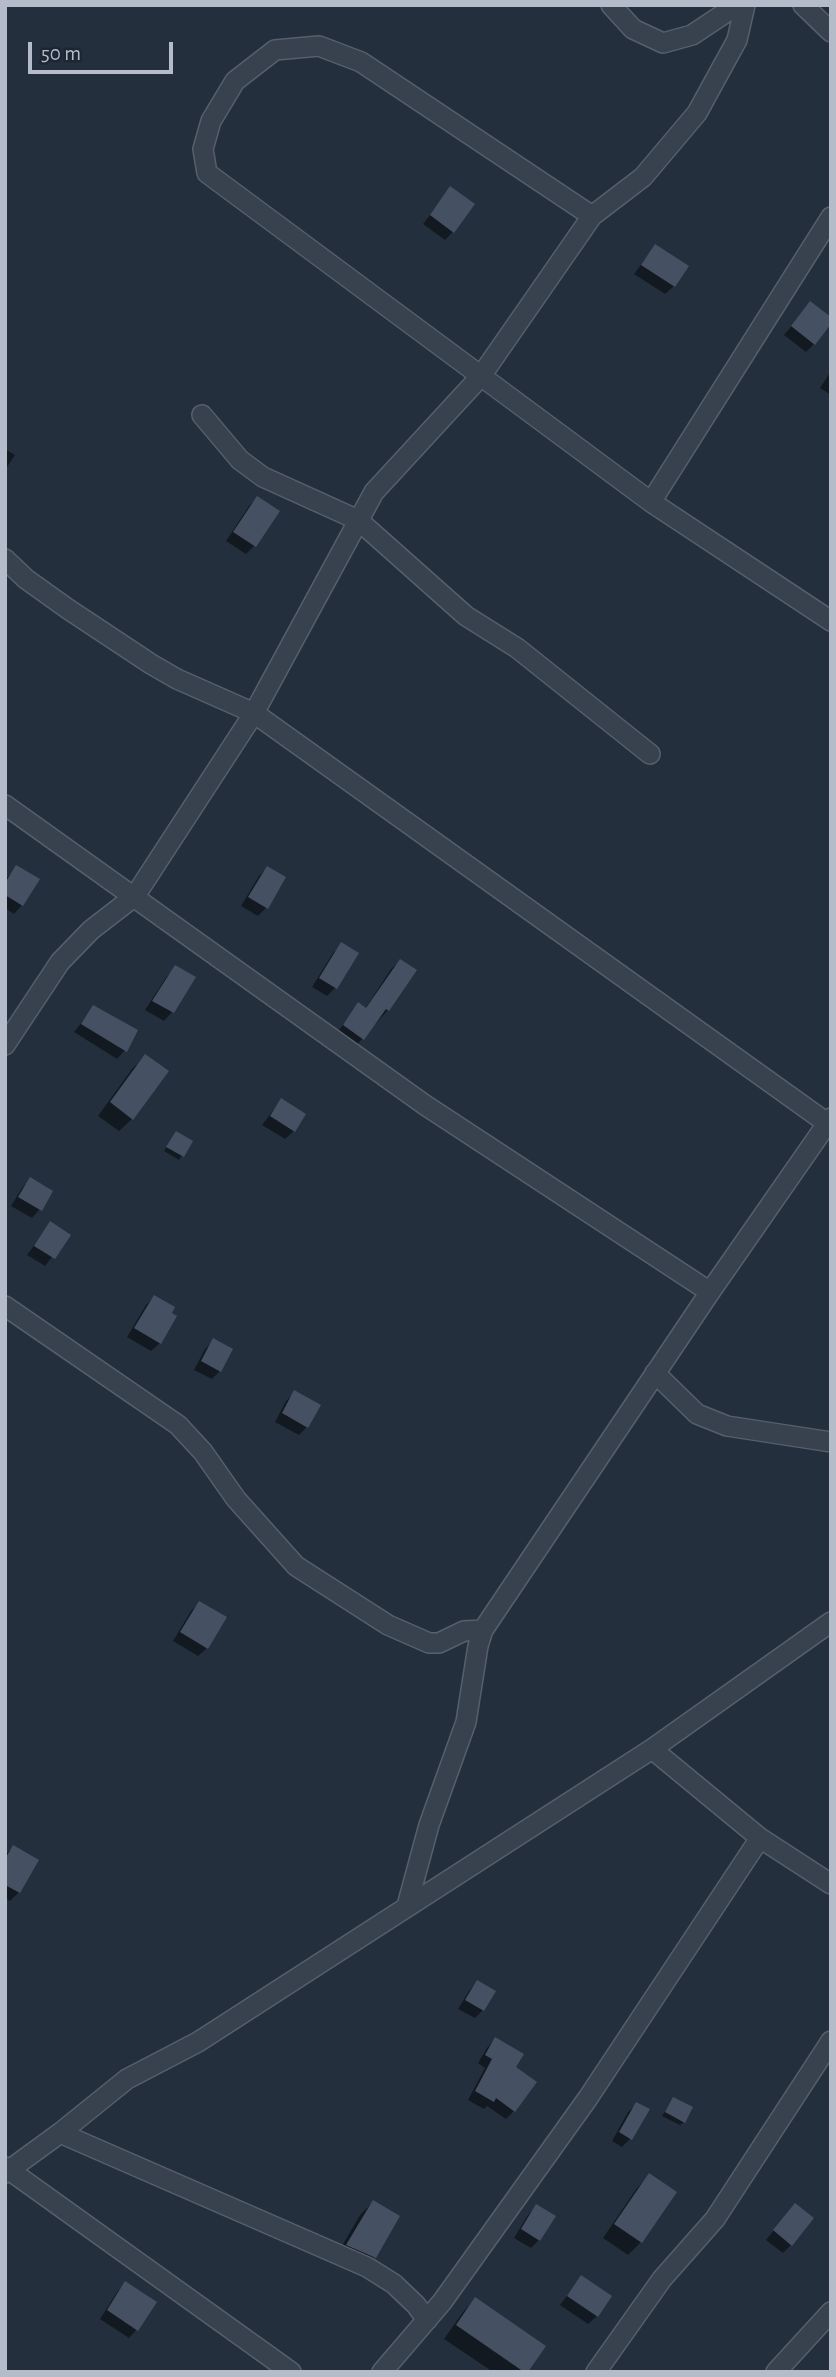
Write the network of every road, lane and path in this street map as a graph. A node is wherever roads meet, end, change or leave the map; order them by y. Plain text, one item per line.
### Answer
1 (611, 5) edge
2 (737, 5) edge
3 (745, 5) edge
4 (803, 5) edge
5 (831, 32) edge
6 (592, 216) junction
7 (831, 218) edge
8 (481, 376) junction
9 (202, 415) dead end
10 (651, 502) junction
11 (358, 520) junction
12 (5, 559) edge
13 (831, 621) edge
14 (254, 713) junction
15 (650, 754) dead end
16 (5, 805) edge
17 (135, 896) junction
18 (5, 1045) edge
19 (829, 1121) edge
20 (710, 1292) junction
21 (5, 1306) edge
22 (655, 1373) junction
23 (831, 1442) edge
24 (831, 1622) edge
25 (483, 1630) junction
26 (652, 1749) junction
27 (760, 1838) junction
28 (831, 1884) edge
29 (407, 1906) junction
30 (831, 2041) edge
31 (60, 2133) junction
32 (7, 2170) edge
33 (831, 2312) edge
34 (427, 2320) junction
35 (291, 2372) edge
36 (382, 2372) edge
37 (596, 2372) edge
38 (776, 2372) edge

1 - 2 street
3 - 6 street
4 - 5 street
6 - 8 street
6 - 8 street
7 - 10 street
8 - 10 street
8 - 11 street
9 - 11 street
10 - 13 street
11 - 14 street
11 - 15 street
12 - 14 street
14 - 17 street
14 - 19 street
16 - 17 street
17 - 18 street
17 - 20 street
19 - 20 street
20 - 22 street
21 - 25 street
22 - 23 street
22 - 25 street
24 - 26 street
25 - 29 street
26 - 27 street
26 - 29 street
27 - 28 street
27 - 34 street
29 - 31 street
30 - 37 street
31 - 32 street
31 - 34 street
32 - 35 street
33 - 38 street
34 - 36 street

